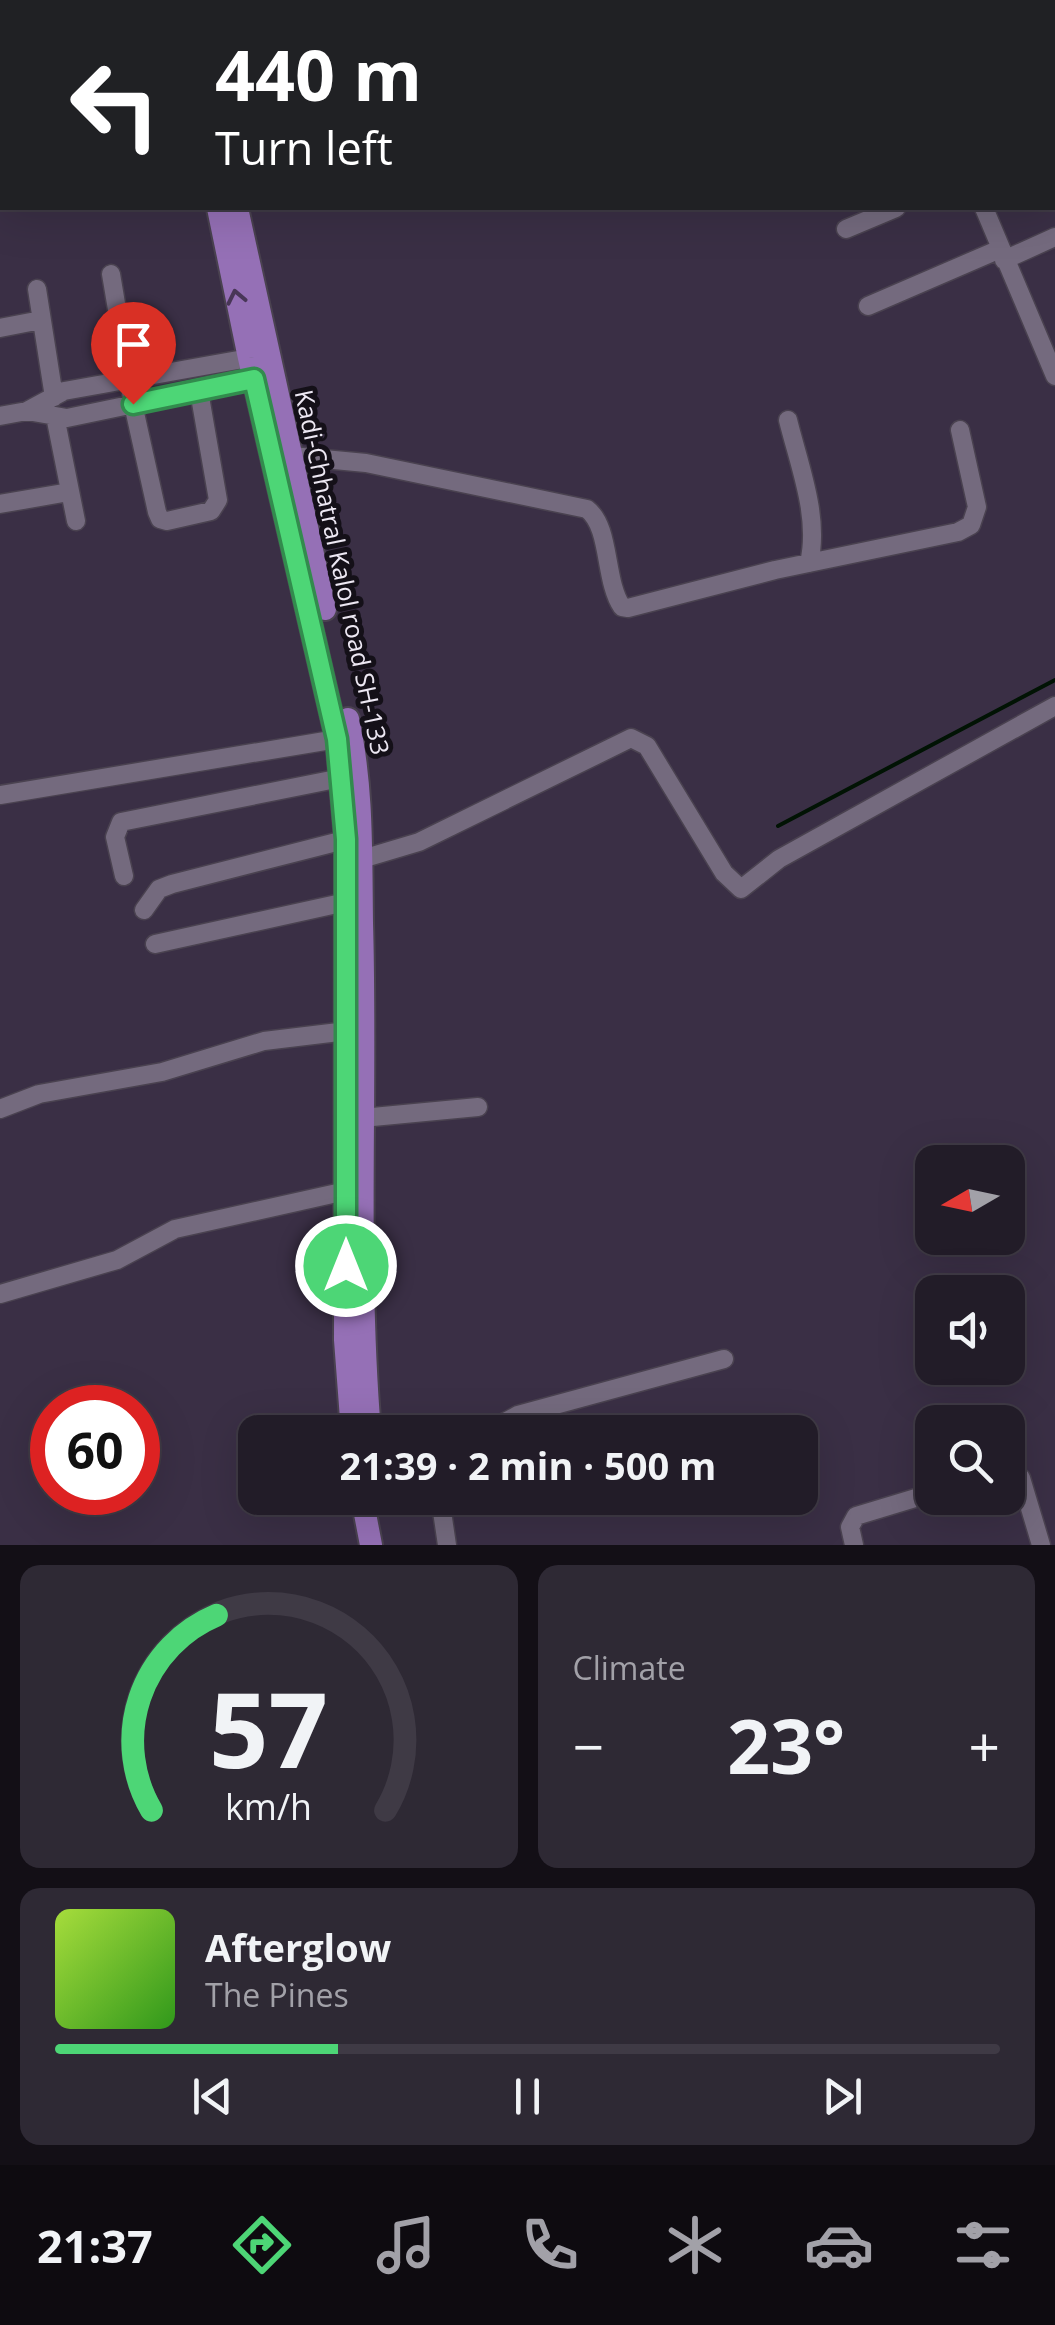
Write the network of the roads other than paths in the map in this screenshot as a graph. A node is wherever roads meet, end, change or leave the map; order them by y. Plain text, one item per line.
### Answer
1 (218, 210) edge
2 (237, 210) edge
3 (891, 210) edge
4 (985, 210) edge
5 (846, 228) dead end
6 (1055, 237) edge
7 (1002, 254) junction
8 (111, 274) dead end
9 (37, 289) dead end
10 (868, 306) dead end
11 (40, 320) junction
12 (0, 328) edge
13 (252, 368) junction
14 (1055, 376) edge
15 (130, 379) junction
16 (199, 390) junction
17 (133, 404) junction
18 (54, 406) junction
19 (0, 416) edge
20 (788, 420) dead end
21 (960, 430) dead end
22 (292, 456) junction
23 (69, 492) junction
24 (0, 504) edge
25 (76, 520) dead end
26 (809, 563) junction
27 (1055, 706) edge
28 (337, 739) junction
29 (341, 778) junction
30 (0, 794) edge
31 (357, 845) junction
32 (124, 876) dead end
33 (346, 902) junction
34 (144, 910) dead end
35 (156, 944) dead end
36 (347, 1031) junction
37 (478, 1106) dead end
38 (0, 1108) edge
39 (362, 1118) junction
40 (346, 1192) junction
41 (0, 1294) edge
42 (724, 1359) dead end
43 (351, 1415) edge
44 (368, 1415) edge
45 (518, 1415) edge
46 (1025, 1489) edge
47 (915, 1498) edge
48 (365, 1515) edge
49 (381, 1515) edge
50 (443, 1515) edge
51 (371, 1545) edge
52 (386, 1545) edge
53 (447, 1545) edge
54 (854, 1545) edge
55 (1041, 1545) edge

13 -> 1 main road, Kadi-Chhatral Kalol road SH-133
2 - 22 main road, Kadi-Chhatral Kalol road SH-133
3 - 5 lane
4 - 7 lane
6 - 7 lane
7 - 10 lane
7 - 14 lane
8 - 15 lane
9 - 11 lane
11 - 12 lane
11 - 18 lane
13 - 15 lane
13 - 16 lane
13 - 28 main road, Kadi-Chhatral Kalol road SH-133
15 - 17 lane
15 - 18 lane
16 - 17 lane
16 - 17 lane
17 - 18 lane
18 - 19 lane
18 - 23 lane
20 - 26 lane
21 - 26 lane
22 - 26 lane
22 - 31 main road, Kadi-Chhatral Kalol road SH-133
23 - 24 lane
23 - 25 lane
27 - 31 lane
28 - 29 main road, Kadi-Chhatral Kalol road SH-133
28 - 30 lane
29 - 31 main road, Kadi-Chhatral Kalol road SH-133
29 - 32 lane
31 - 33 main road, Kadi-Chhatral Kalol road SH-133
31 - 34 lane
31 - 39 main road, Kadi-Chhatral Kalol road SH-133
33 - 35 lane
33 - 36 main road, Kadi-Chhatral Kalol road SH-133
36 - 38 lane
36 - 40 main road, Kadi-Chhatral Kalol road SH-133
37 - 39 lane
39 - 44 main road, Kadi-Chhatral Kalol road SH-133
40 - 41 lane
40 - 43 main road, Kadi-Chhatral Kalol road SH-133
42 - 45 lane
46 - 55 lane
47 - 54 lane
48 - 51 main road
49 - 52 main road
50 - 53 lane

